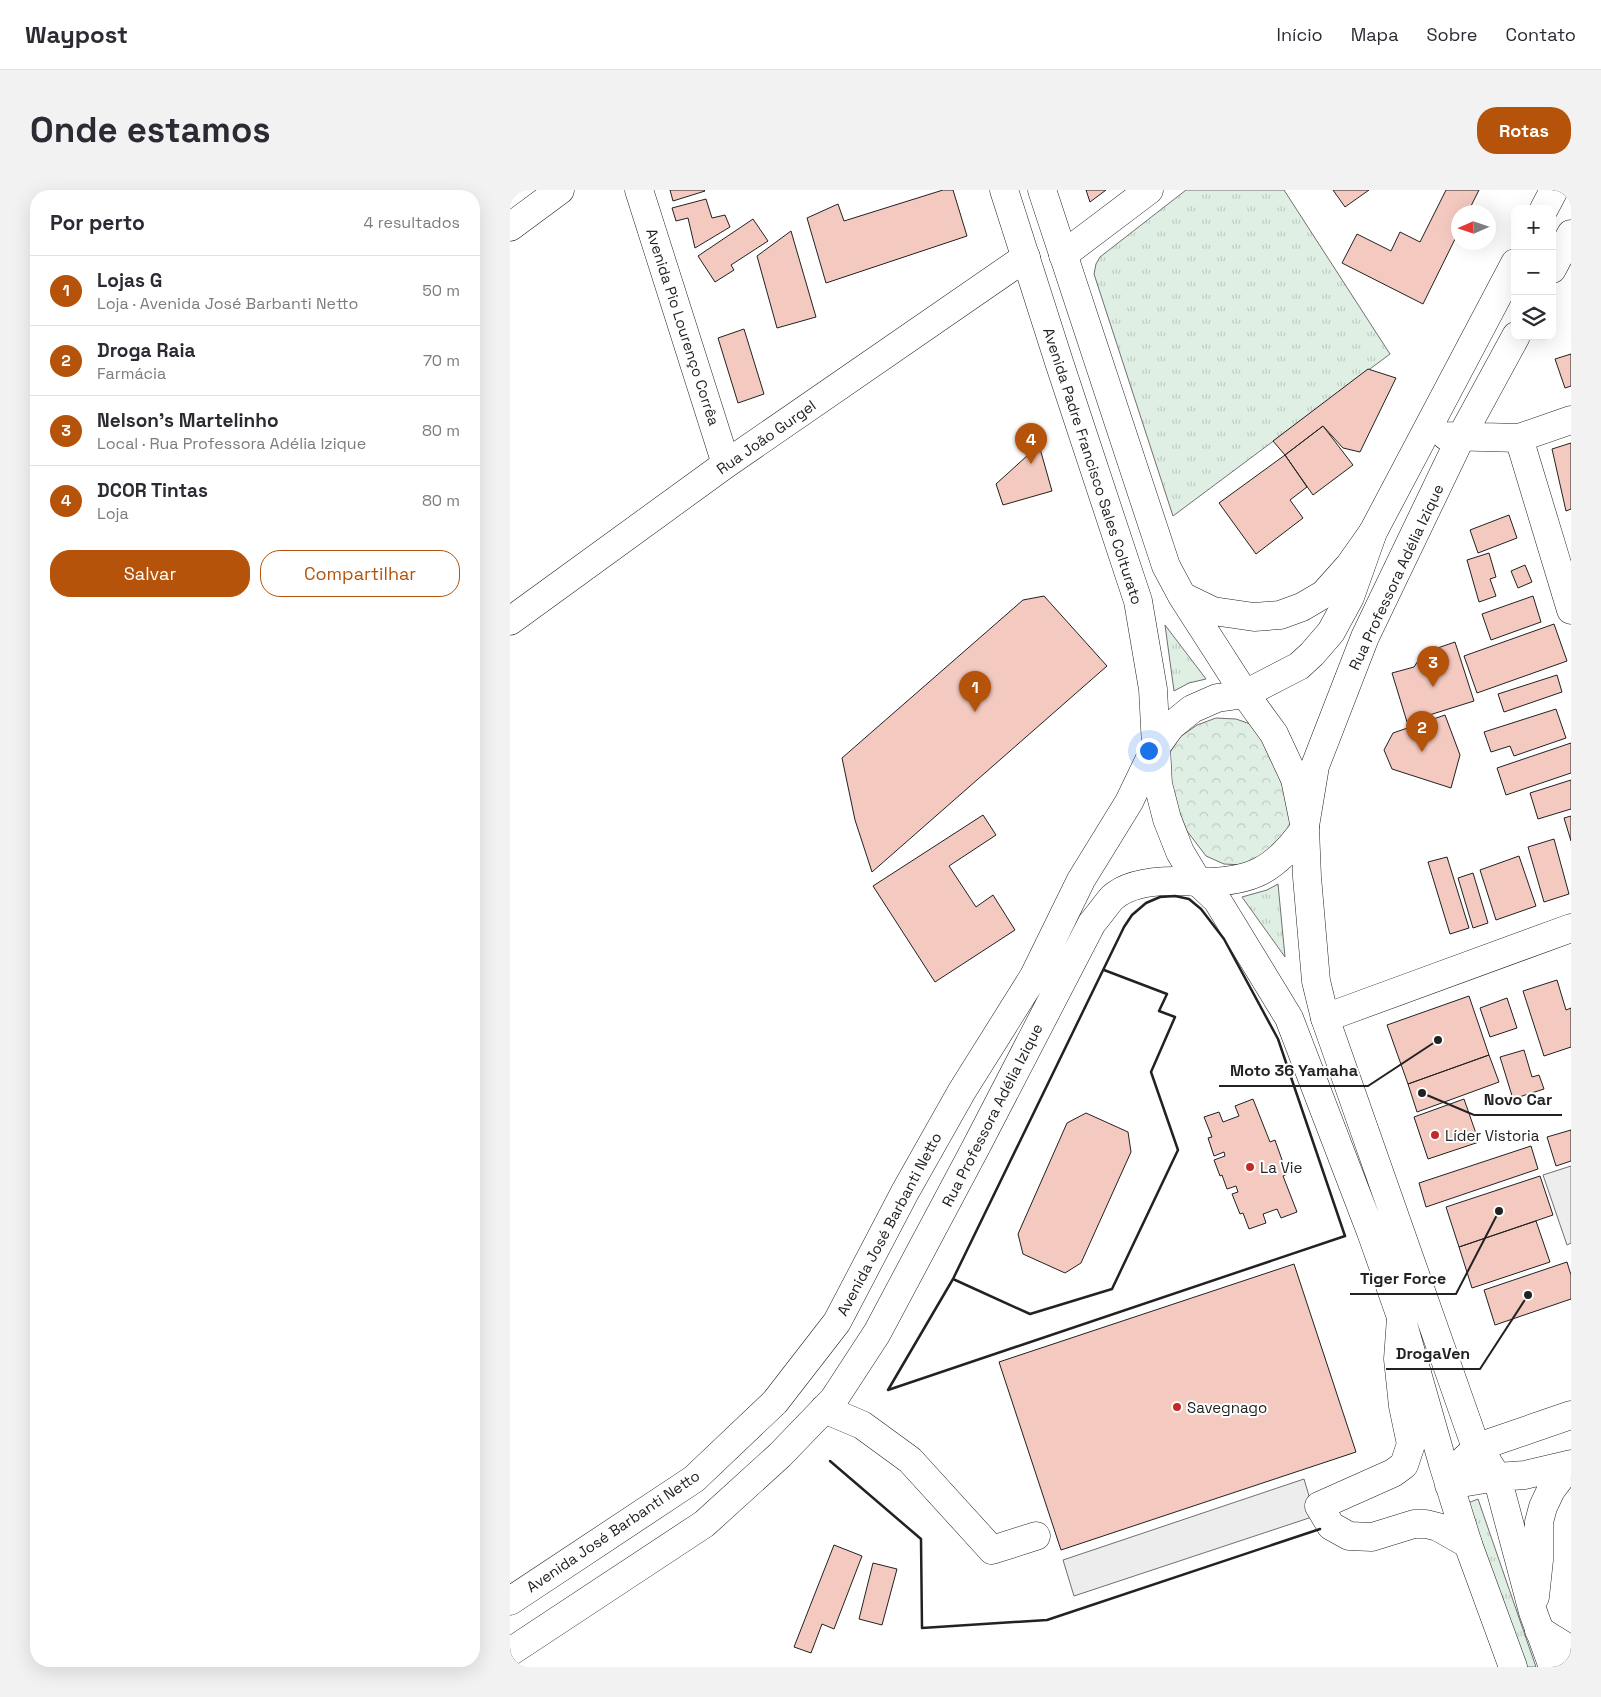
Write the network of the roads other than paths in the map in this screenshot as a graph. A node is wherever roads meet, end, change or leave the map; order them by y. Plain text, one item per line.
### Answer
1 (560, 190) edge
2 (640, 190) edge
3 (1004, 190) edge
4 (1042, 190) edge
5 (1149, 190) edge
6 (1554, 190) edge
7 (1546, 205) edge
8 (510, 227) edge
9 (1571, 234) edge
10 (1063, 255) junction
11 (1026, 257) junction
12 (1556, 261) edge
13 (1511, 271) edge
14 (1514, 340) edge
15 (1571, 420) edge
16 (1424, 434) junction
17 (1461, 438) junction
18 (1519, 438) junction
19 (726, 464) junction
20 (1374, 532) junction
21 (1182, 596) junction
22 (1571, 610) edge
23 (510, 621) edge
24 (1245, 694) junction
25 (1155, 748) junction
26 (1305, 828) junction
27 (1198, 882) junction
28 (1571, 928) edge
29 (1325, 1018) junction
30 (1402, 1317) junction
31 (824, 1408) junction
32 (1571, 1416) edge
33 (1478, 1447) junction
34 (1570, 1464) edge
35 (1497, 1477) junction
36 (1448, 1480) junction
37 (1036, 1536) dead end
38 (1468, 1544) junction
39 (510, 1601) edge
40 (1536, 1621) junction
41 (1571, 1650) edge
42 (510, 1652) edge
43 (1512, 1667) edge
44 (1553, 1667) edge

1 - 8 street
2 - 19 street, Avenida Pio Lourenço Corrêa
3 - 11 street, Avenida Padre Francisco Sales Colturato
4 - 10 street
5 - 10 street
6 - 7 street
9 - 12 street
10 - 21 street
11 - 19 street, Rua João Gurgel
11 - 25 street, Avenida Padre Francisco Sales Colturato
13 - 16 street
14 - 17 street, Rua Professora Adélia Izique
15 - 18 street
16 - 17 street
16 - 20 street
17 - 18 street
17 - 26 street, Rua Professora Adélia Izique
18 - 22 street
19 - 23 street, Rua João Gurgel
20 - 21 street
20 - 24 street
21 - 24 street
24 - 25 street
24 - 26 street
25 - 27 street
25 - 39 street, Avenida José Barbanti Netto
26 - 27 street
26 - 29 street
27 - 30 street
27 - 31 street, Rua Professora Adélia Izique
28 - 29 street
29 - 33 street
30 - 36 street
30 - 38 street
31 - 37 street
31 - 42 street
32 - 33 street
33 - 35 street
33 - 36 street
34 - 35 street
34 - 40 street
35 - 36 street
35 - 40 street
36 - 38 street
38 - 43 street
40 - 41 street
40 - 44 street

